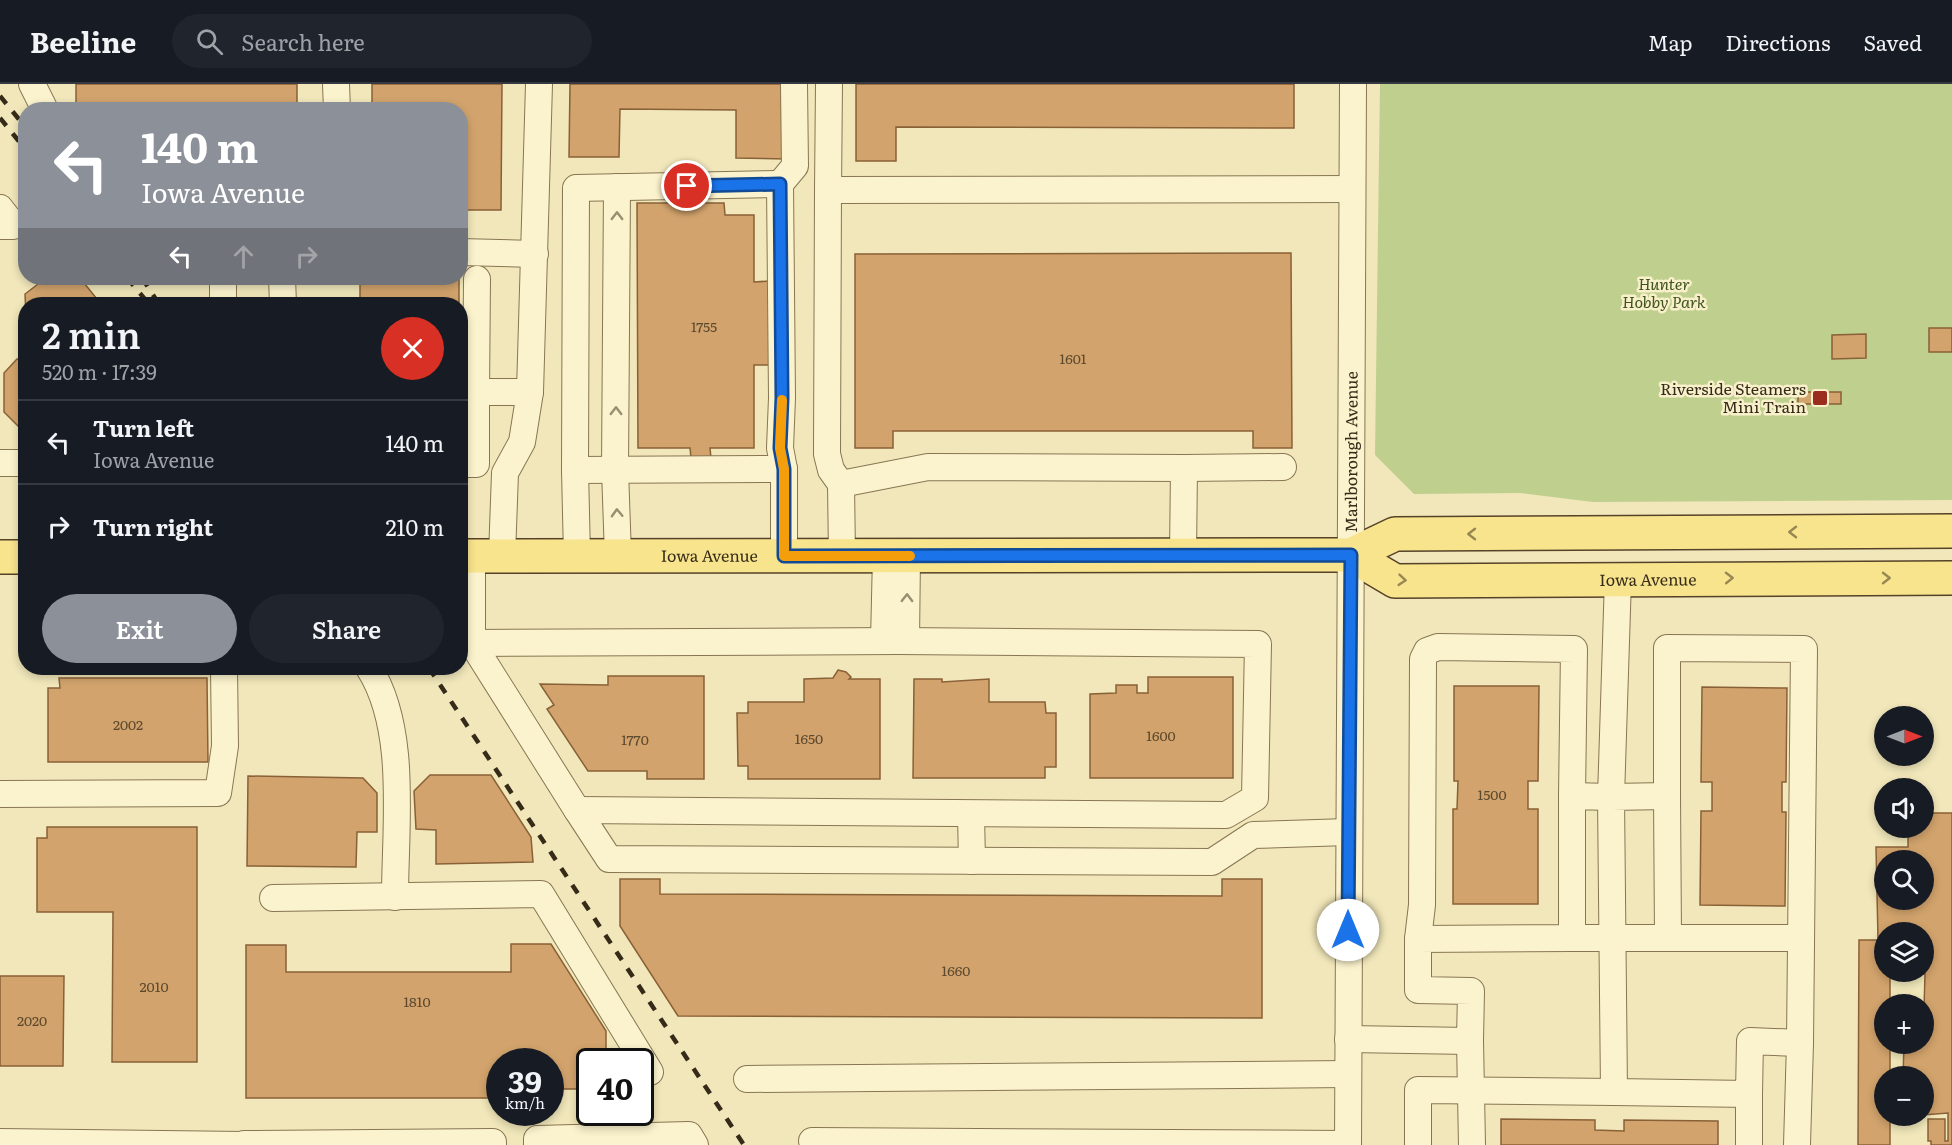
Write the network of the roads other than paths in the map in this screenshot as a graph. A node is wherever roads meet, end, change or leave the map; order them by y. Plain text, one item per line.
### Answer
1 (32, 84) edge
2 (336, 84) edge
3 (539, 84) edge
4 (794, 84) edge
5 (829, 84) edge
6 (1353, 84) edge
7 (41, 102) edge
8 (337, 102) edge
9 (780, 184) junction
10 (617, 187) junction
11 (1352, 189) junction
12 (828, 190) junction
13 (0, 208) edge
14 (0, 226) edge
15 (468, 252) edge
16 (535, 254) junction
17 (477, 279) dead end
18 (476, 392) junction
19 (530, 392) junction
20 (0, 463) edge
21 (18, 463) edge
22 (468, 464) edge
23 (1283, 467) dead end
24 (1184, 468) junction
25 (784, 469) junction
26 (575, 470) junction
27 (615, 470) junction
28 (841, 484) junction
29 (1952, 531) edge
30 (1183, 555) junction
31 (1351, 555) junction
32 (472, 556) edge
33 (577, 556) junction
34 (618, 556) junction
35 (784, 556) junction
36 (842, 556) junction
37 (896, 556) junction
38 (0, 557) edge
39 (18, 557) edge
40 (1952, 578) edge
41 (1618, 579) junction
42 (895, 641) junction
43 (472, 643) junction
44 (224, 675) edge
45 (372, 675) edge
46 (0, 794) edge
47 (1572, 796) junction
48 (1667, 796) junction
49 (1611, 797) junction
50 (1255, 798) junction
51 (578, 810) junction
52 (971, 815) junction
53 (1348, 832) junction
54 (1253, 835) junction
55 (972, 861) junction
56 (395, 897) junction
57 (273, 898) dead end
58 (1612, 937) junction
59 (1668, 937) junction
60 (1572, 938) junction
61 (1801, 938) junction
62 (1418, 939) junction
63 (1348, 1039) junction
64 (1470, 1041) junction
65 (1800, 1043) junction
66 (635, 1048) edge
67 (1348, 1074) junction
68 (747, 1079) dead end
69 (1472, 1089) junction
70 (1614, 1092) junction
71 (1749, 1094) junction
72 (812, 1141) dead end
73 (0, 1142) edge
74 (1272, 1144) edge
75 (1348, 1144) edge
76 (244, 1145) edge
77 (493, 1145) edge
78 (537, 1145) edge
79 (695, 1145) edge
80 (1418, 1145) edge
81 (1472, 1145) edge
82 (1749, 1145) edge
83 (1797, 1145) edge

1 - 7 street
2 - 8 street
3 - 16 street
4 - 9 street
5 - 12 street
6 - 11 street, Marlborough Avenue
9 - 10 street
9 - 25 street
10 - 26 street
27 -> 10 street
11 - 12 street
11 - 31 street, Marlborough Avenue
12 - 28 street
13 - 14 street
15 - 16 street
16 - 19 street
17 - 18 street
18 - 19 street
18 - 22 street
19 - 32 street
20 - 21 street
23 - 24 street
24 - 28 street
24 - 30 street
25 - 27 street
25 - 35 street
26 - 27 street
26 - 33 street
34 -> 27 street
28 - 36 street
29 -> 31 main road, Iowa Avenue
30 - 31 main road, Iowa Avenue
30 - 37 main road, Iowa Avenue
31 -> 41 main road, Iowa Avenue
31 - 53 street, Marlborough Avenue
32 - 33 main road, Iowa Avenue
32 - 43 street
33 - 34 main road, Iowa Avenue
34 - 35 main road, Iowa Avenue
35 - 36 main road, Iowa Avenue
36 - 37 main road, Iowa Avenue
37 - 42 street
38 - 39 main road
41 -> 40 main road, Iowa Avenue
41 - 49 street
42 - 43 street
42 - 50 street
43 - 51 street
44 - 46 street
45 - 56 street
47 - 49 street
47 - 60 street
47 - 62 street
48 - 49 street
48 - 59 street
48 - 61 street
49 - 58 street
50 - 52 street
50 - 54 street
51 - 52 street
51 - 55 street
52 - 55 street
53 - 54 street
53 - 63 street, Marlborough Avenue
54 - 55 street
56 - 57 street
56 - 66 street
58 - 59 street
58 - 60 street
58 - 70 street
59 - 61 street
60 - 62 street
61 - 65 street
62 - 64 street
63 - 64 street
63 - 67 street, Marlborough Avenue
64 - 69 street
65 - 71 street
65 - 83 street
67 - 68 street
67 - 75 street, Marlborough Avenue
69 - 70 street
69 - 80 street
69 - 81 street
70 - 71 street
71 - 82 street
72 - 74 street
73 - 76 street
74 - 75 street
76 - 77 street
78 - 79 street

